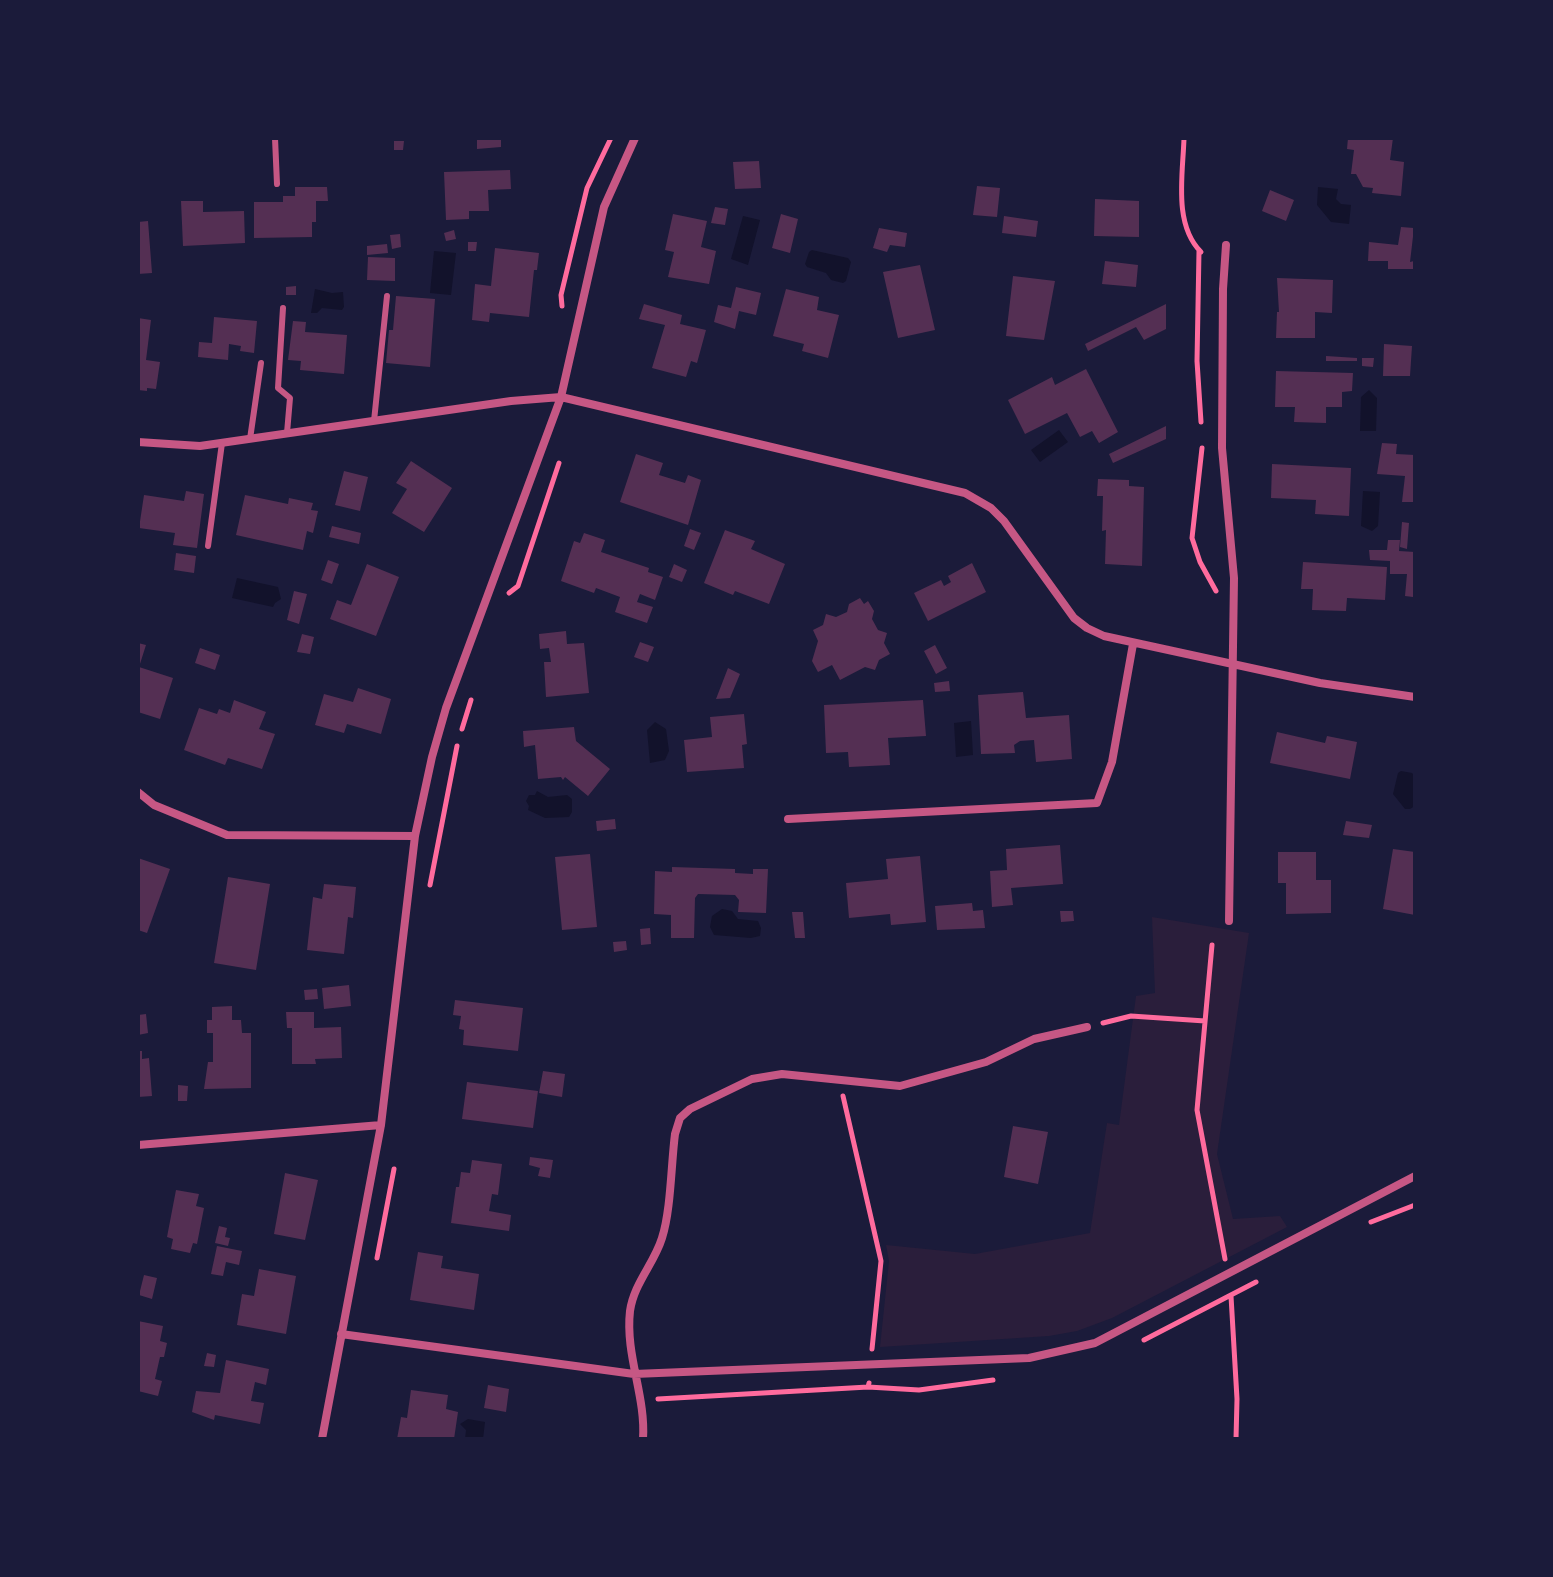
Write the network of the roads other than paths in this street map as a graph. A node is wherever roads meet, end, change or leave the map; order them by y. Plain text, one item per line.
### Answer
1 (275, 138) edge
2 (635, 138) edge
3 (277, 184) dead end
4 (1226, 245) dead end
5 (387, 296) dead end
6 (283, 308) dead end
7 (261, 363) dead end
8 (561, 397) junction
9 (374, 421) junction
10 (287, 433) junction
11 (250, 439) junction
12 (138, 442) edge
13 (222, 443) junction
14 (208, 546) dead end
15 (1133, 644) junction
16 (1233, 664) junction
17 (1415, 697) edge
18 (138, 792) edge
19 (788, 819) dead end
20 (415, 836) junction
21 (1229, 921) dead end
22 (1087, 1027) road end
23 (381, 1125) junction
24 (138, 1145) edge
25 (1415, 1176) edge
26 (341, 1334) junction
27 (634, 1374) junction
28 (322, 1439) edge
29 (643, 1439) edge

1 - 3 lane
2 - 8 street
4 - 16 street
5 - 9 lane
6 - 10 lane
7 - 11 lane
8 - 9 street
8 - 15 street
8 - 20 street
9 - 10 street
10 - 11 street
11 - 13 street
12 - 13 street
13 - 14 lane
15 - 16 street
15 - 19 street
16 - 17 street
16 - 21 street
18 - 20 street
20 - 23 street
22 - 27 street
23 - 24 street
23 - 26 street
25 - 27 street
26 - 27 street
26 - 28 street
27 - 29 street

